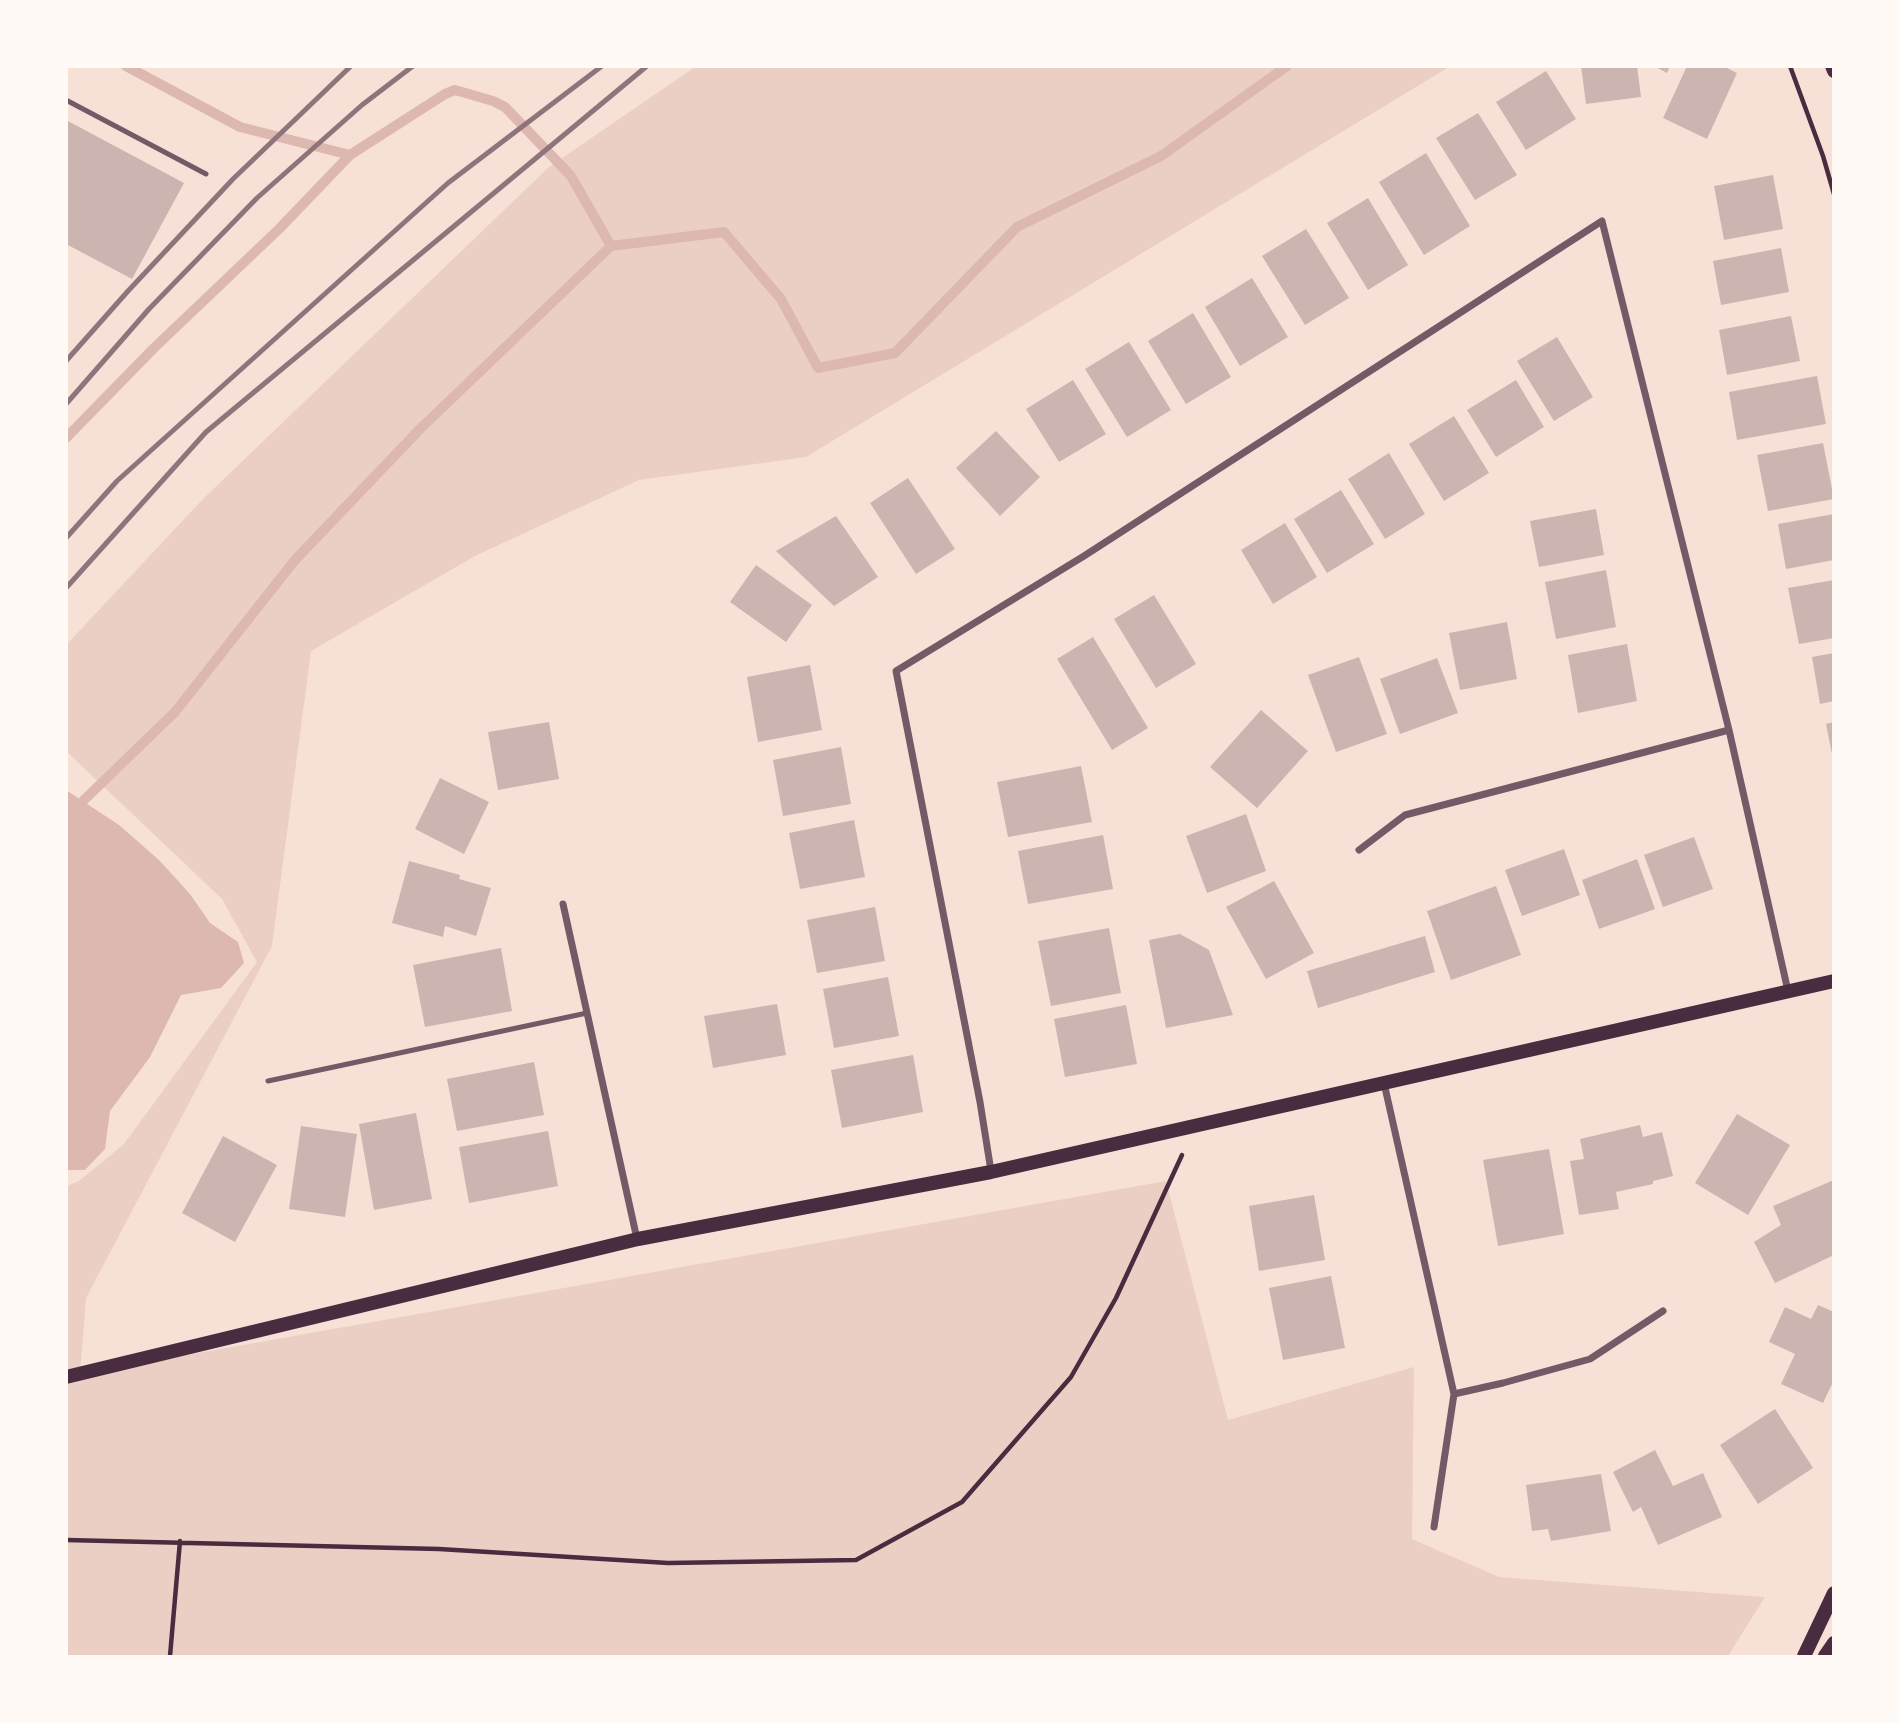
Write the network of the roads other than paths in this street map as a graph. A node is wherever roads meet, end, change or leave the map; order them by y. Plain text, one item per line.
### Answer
1 (66, 100) edge
2 (206, 174) dead end
3 (1729, 730) junction
4 (1359, 850) dead end
5 (563, 904) dead end
6 (1833, 981) edge
7 (1788, 991) junction
8 (587, 1013) junction
9 (268, 1081) dead end
10 (1384, 1083) junction
11 (991, 1172) junction
12 (638, 1239) junction
13 (1663, 1311) dead end
14 (66, 1377) edge
15 (1454, 1394) junction
16 (1434, 1527) dead end
17 (1833, 1593) edge
18 (1833, 1643) edge
19 (1804, 1657) edge
20 (1825, 1657) edge

1 - 2 lane
3 - 4 street
3 - 7 street
3 - 11 street
5 - 8 street
6 - 7 main road
7 - 10 main road
8 - 9 lane
8 - 12 street
10 - 11 main road
10 - 15 street
11 - 12 main road
12 - 14 main road
13 - 15 street
15 - 16 street
17 - 19 main road
18 - 20 main road

